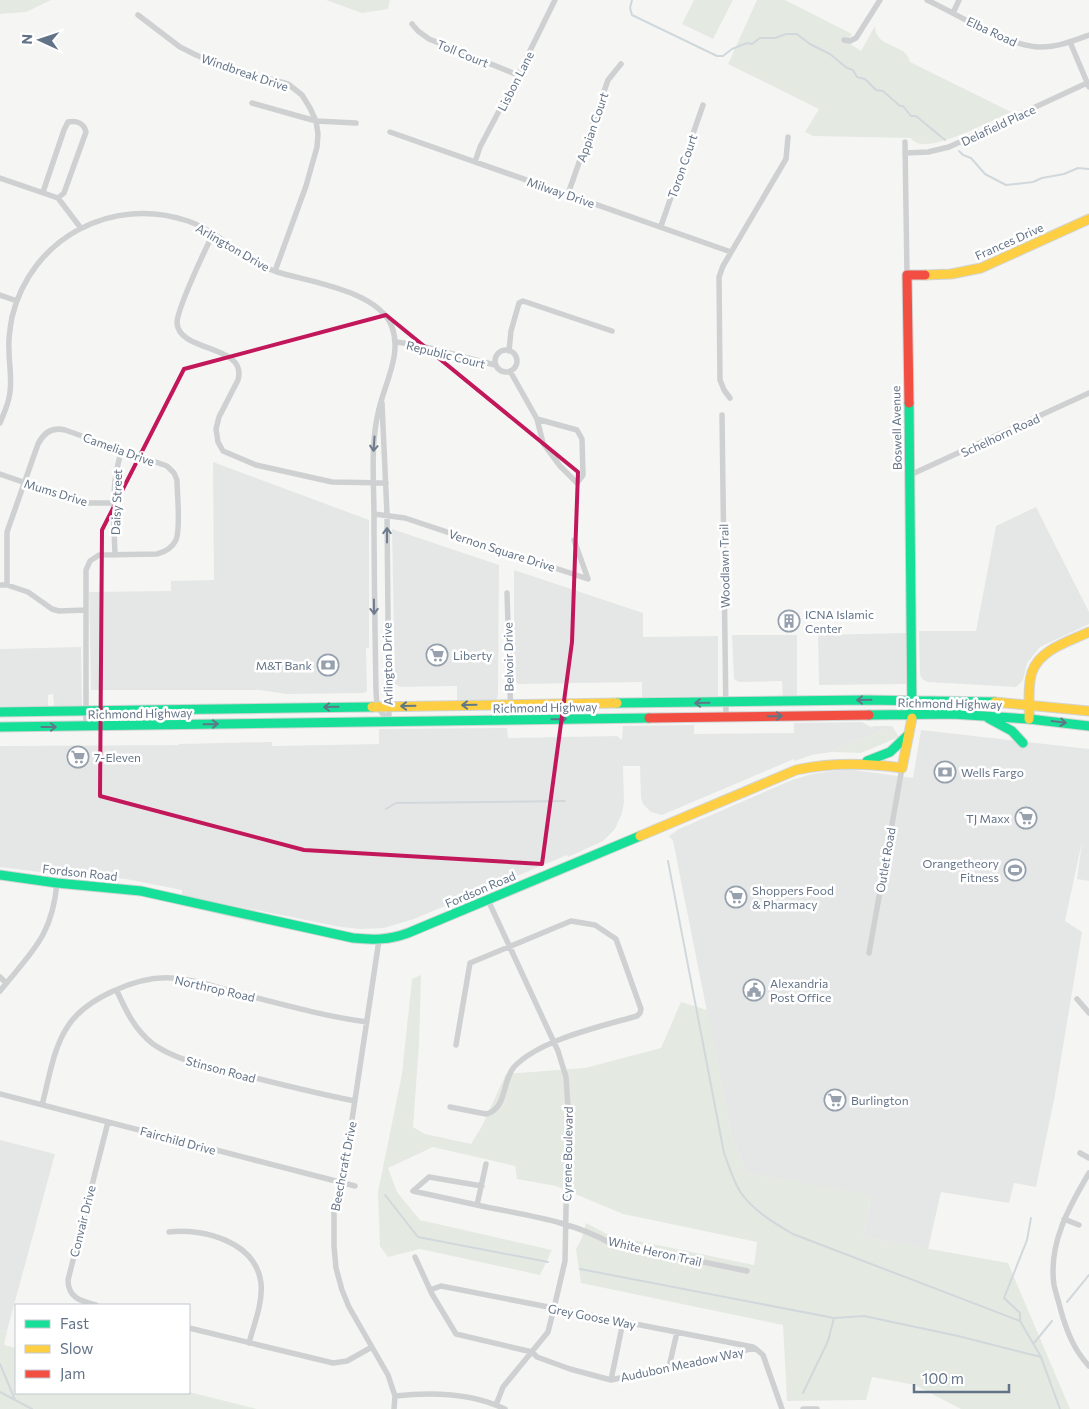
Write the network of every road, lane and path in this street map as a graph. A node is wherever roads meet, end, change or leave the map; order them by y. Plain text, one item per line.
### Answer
1 (555, 0) edge
2 (880, 0) edge
3 (927, 0) edge
4 (959, 0) edge
5 (953, 13) junction
6 (138, 15) dead end
7 (412, 24) dead end
8 (1089, 35) edge
9 (844, 40) dead end
10 (1070, 42) junction
11 (621, 64) dead end
12 (518, 75) junction
13 (1088, 85) edge
14 (252, 103) dead end
15 (704, 105) dead end
16 (316, 121) junction
17 (356, 123) dead end
18 (390, 132) dead end
19 (788, 137) dead end
20 (905, 142) dead end
21 (905, 153) junction
22 (475, 162) junction
23 (0, 178) edge
24 (42, 192) junction
25 (568, 194) junction
26 (58, 198) junction
27 (1089, 219) edge
28 (661, 226) junction
29 (80, 228) junction
30 (212, 234) junction
31 (731, 252) junction
32 (275, 272) junction
33 (906, 275) junction
34 (0, 295) edge
35 (17, 301) junction
36 (612, 332) dead end
37 (396, 342) junction
38 (509, 351) junction
39 (496, 365) junction
40 (510, 371) junction
41 (1089, 393) edge
42 (382, 396) junction
43 (730, 398) dead end
44 (722, 415) dead end
45 (537, 419) junction
46 (0, 423) edge
47 (122, 450) junction
48 (0, 474) edge
49 (910, 475) junction
50 (24, 482) junction
51 (373, 483) junction
52 (386, 483) junction
53 (114, 504) junction
54 (374, 514) junction
55 (386, 514) junction
56 (574, 540) dead end
57 (115, 555) junction
58 (3, 585) edge
59 (507, 594) dead end
60 (86, 610) junction
61 (1089, 632) edge
62 (913, 700) junction
63 (726, 702) junction
64 (1030, 704) junction
65 (510, 705) junction
66 (377, 706) junction
67 (388, 706) junction
68 (86, 710) junction
69 (1089, 711) edge
70 (0, 712) edge
71 (913, 715) junction
72 (977, 715) junction
73 (726, 717) junction
74 (1030, 719) junction
75 (511, 720) junction
76 (388, 722) junction
77 (86, 726) junction
78 (1089, 726) edge
79 (0, 727) edge
80 (909, 733) junction
81 (1022, 743) dead end
82 (861, 763) junction
83 (902, 768) junction
84 (0, 875) edge
85 (57, 883) junction
86 (488, 900) junction
87 (379, 940) junction
88 (510, 947) junction
89 (869, 953) dead end
90 (0, 977) edge
91 (6, 983) junction
92 (0, 991) edge
93 (117, 991) junction
94 (1077, 999) dead end
95 (1088, 1009) edge
96 (368, 1022) junction
97 (554, 1042) junction
98 (456, 1044) dead end
99 (0, 1094) edge
100 (355, 1101) junction
101 (42, 1105) junction
102 (450, 1107) dead end
103 (108, 1122) junction
104 (1080, 1153) dead end
105 (1089, 1158) edge
106 (486, 1164) dead end
107 (1089, 1173) edge
108 (340, 1182) junction
109 (355, 1186) dead end
110 (482, 1186) junction
111 (478, 1205) junction
112 (1064, 1218) junction
113 (567, 1224) junction
114 (1079, 1225) dead end
115 (169, 1232) dead end
116 (414, 1257) dead end
117 (746, 1271) dead end
118 (430, 1290) junction
119 (91, 1304) edge
120 (554, 1308) junction
121 (623, 1322) junction
122 (190, 1328) edge
123 (677, 1332) junction
124 (249, 1343) junction
125 (372, 1347) junction
126 (755, 1348) junction
127 (532, 1352) junction
128 (669, 1366) junction
129 (1089, 1366) edge
130 (611, 1380) junction
131 (395, 1396) junction
132 (496, 1405) junction
133 (394, 1409) edge
134 (505, 1409) edge
135 (782, 1409) edge
136 (803, 1409) edge
137 (817, 1409) edge

1 - 12 street, Lisbon Lane
2 - 9 street
3 - 5 street, Elba Road
4 - 5 street
5 - 10 street, Elba Road
6 - 16 street, Windbreak Drive
7 - 12 street, Toll Court
8 - 10 street, Elba Road
10 - 13 street
11 - 25 street, Appian Court
12 - 22 street, Lisbon Lane
13 - 21 street, Delafield Place
14 - 16 street, Windbreak Drive
15 - 28 street, Toron Court
16 - 17 street, Windbreak Drive
16 - 32 street, Windbreak Drive
18 - 22 street, Milway Drive
19 - 31 street
20 - 21 street, Boswell Avenue
21 - 33 street, Boswell Avenue
22 - 25 street, Milway Drive
23 - 24 street
24 - 26 street
24 - 26 street
25 - 28 street, Milway Drive
26 - 29 street
27 - 33 main road, Frances Drive
28 - 31 street, Milway Drive
29 - 30 street, Arlington Drive
29 - 35 street, Arlington Drive
30 - 32 street, Arlington Drive
30 - 51 street
31 - 43 street
32 - 37 street, Arlington Drive
33 - 49 main road, Boswell Avenue
34 - 35 street
35 - 46 street, Arlington Drive
36 - 38 street
37 - 39 street, Republic Court
37 - 42 street, Arlington Drive
38 - 39 street, Republic Court
38 - 40 street
39 - 40 street, Republic Court
40 - 45 street
41 - 49 street, Schelhorn Road
42 -> 51 street, Arlington Drive
42 - 52 street, Arlington Drive
44 - 63 street, Woodlawn Trail
45 - 45 street
47 - 50 street, Camelia Drive
47 - 53 street, Daisy Street
47 - 57 street, Camelia Drive
48 - 50 street, Mums Drive
49 - 62 main road, Boswell Avenue
50 - 53 street, Mums Drive
50 - 58 street, Camelia Drive
51 - 52 street
51 - 54 street, Arlington Drive
52 - 55 street, Arlington Drive
53 - 57 street, Daisy Street
54 - 55 street, Vernon Square Drive
54 -> 66 street, Arlington Drive
55 - 56 street, Vernon Square Drive
67 -> 55 street, Arlington Drive
57 - 60 street, Camelia Drive
58 - 60 street
59 - 65 street, Belvoir Drive
60 - 68 street, Camelia Drive
61 - 64 main road
62 -> 63 main road, Richmond Highway
62 - 64 main road, Richmond Highway
62 - 71 main road, Boswell Avenue
63 -> 65 main road, Richmond Highway
63 - 73 street, Woodlawn Trail
64 - 69 main road, Richmond Highway
64 - 74 main road
65 -> 67 main road, Richmond Highway
65 - 75 street, Belvoir Drive
66 - 67 main road, Richmond Highway
66 -> 68 main road, Richmond Highway
66 - 76 street, Arlington Drive
67 - 76 street, Arlington Drive
68 - 70 main road, Richmond Highway
68 - 77 street, Camelia Drive
71 - 72 main road, Richmond Highway
73 -> 71 main road, Richmond Highway
71 - 80 main road
72 - 74 main road, Richmond Highway
72 - 81 main road
75 -> 73 main road, Richmond Highway
74 -> 78 main road, Richmond Highway
75 - 76 main road, Richmond Highway
77 -> 76 main road, Richmond Highway
79 -> 77 main road, Richmond Highway
80 - 82 main road
80 - 83 main road
82 - 83 main road, Fordson Road
82 - 86 main road, Fordson Road
83 - 89 street, Outlet Road
84 - 85 main road, Fordson Road
85 - 87 main road, Fordson Road
85 - 91 street
86 - 87 main road, Fordson Road
86 - 88 street, Cyrene Boulevard
87 - 96 street, Beechcraft Drive
88 - 97 street, Cyrene Boulevard
88 - 97 street
88 - 98 street
90 - 91 street
91 - 92 street
93 - 96 street, Northrop Road
93 - 100 street, Stinson Road
93 - 101 street, Northrop Road
94 - 95 street
96 - 100 street, Beechcraft Drive
97 - 102 street
97 - 113 street, Cyrene Boulevard
99 - 101 street, Fairchild Drive
100 - 108 street, Beechcraft Drive
101 - 103 street, Fairchild Drive
103 - 108 street, Fairchild Drive
103 - 119 street, Convair Drive
104 - 105 street
106 - 110 street
107 - 112 street
108 - 109 street, Fairchild Drive
108 - 125 street, Beechcraft Drive
110 - 111 street
110 - 111 street, White Heron Trail
111 - 113 street, White Heron Trail
112 - 114 street
112 - 129 street
113 - 117 street, White Heron Trail
113 - 120 street, Cyrene Boulevard
115 - 124 street
116 - 118 street, Audubon Meadow Way
118 - 120 street, Grey Goose Way
118 - 127 street, Audubon Meadow Way
120 - 121 street, Grey Goose Way
120 - 127 street, Cyrene Boulevard
121 - 123 street, Grey Goose Way
121 - 130 street
122 - 124 street
123 - 126 street, Grey Goose Way
123 - 128 street
124 - 125 street
125 - 131 street, Beechcraft Drive
126 - 128 street, Audubon Meadow Way
126 - 135 street, Audubon Meadow Way
127 - 130 street, Audubon Meadow Way
127 - 132 street, Cyrene Boulevard
128 - 130 street, Audubon Meadow Way
131 - 132 street
131 - 133 street, Beechcraft Drive
132 - 134 street
136 - 137 street

